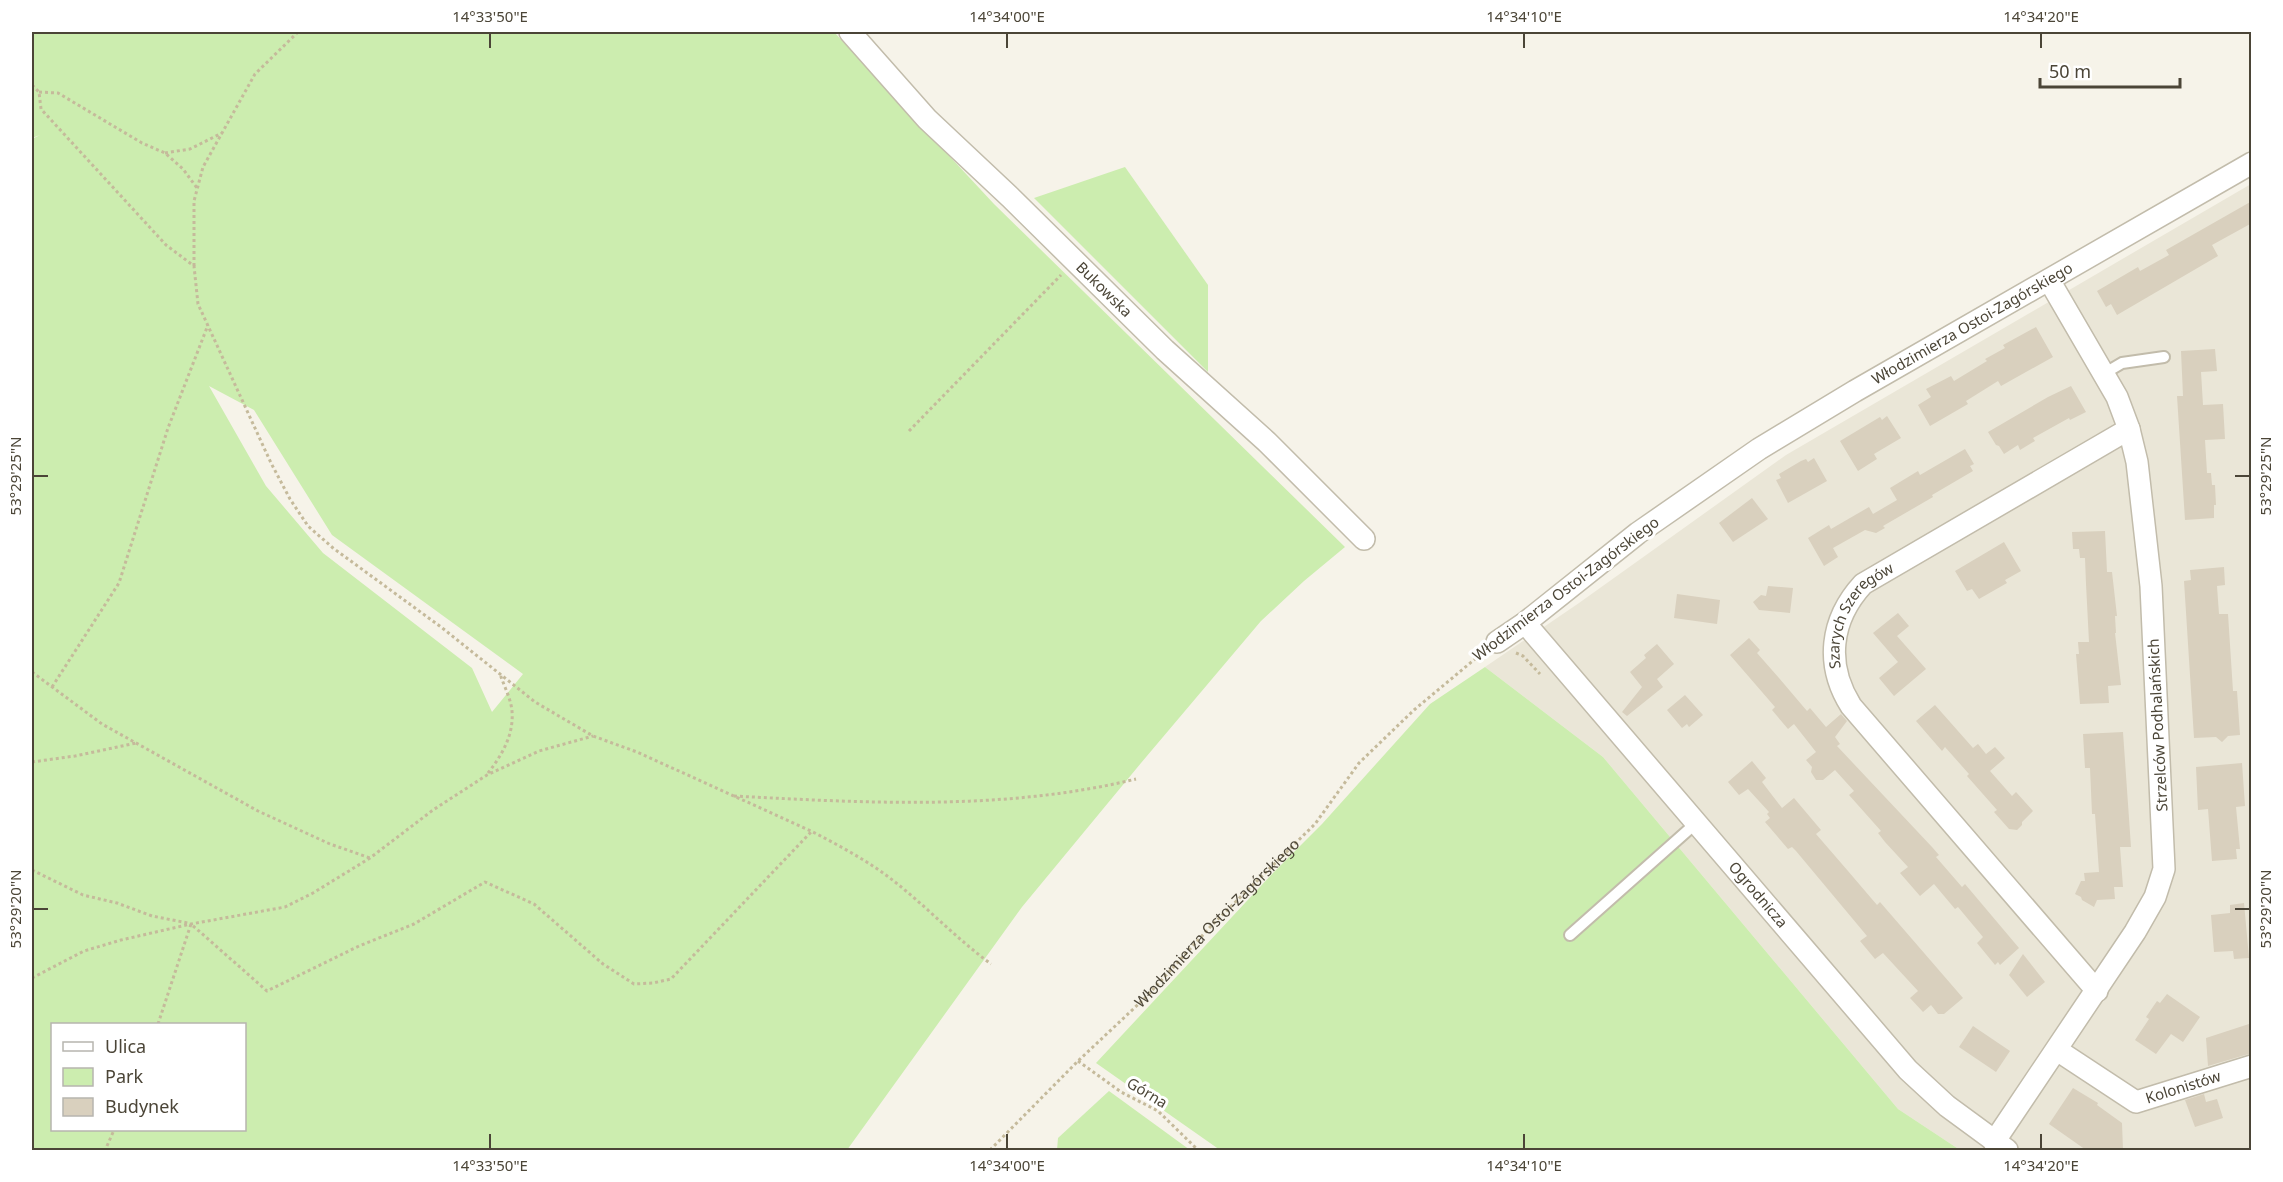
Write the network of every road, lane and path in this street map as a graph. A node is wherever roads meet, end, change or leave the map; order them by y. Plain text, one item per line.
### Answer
1 (298, 32) edge
2 (850, 32) edge
3 (32, 85) edge
4 (39, 92) junction
5 (223, 133) junction
6 (165, 153) junction
7 (2252, 163) edge
8 (197, 188) junction
9 (1075, 261) junction
10 (194, 266) junction
11 (2049, 280) junction
12 (208, 325) junction
13 (2164, 357) dead end
14 (2105, 373) junction
15 (2129, 429) junction
16 (909, 431) dead end
17 (1364, 539) dead end
18 (1525, 623) junction
19 (1497, 642) joint
20 (32, 672) edge
21 (500, 674) junction
22 (52, 687) junction
23 (593, 736) junction
24 (136, 743) junction
25 (32, 762) edge
26 (487, 775) junction
27 (1136, 779) dead end
28 (731, 795) junction
29 (1695, 824) junction
30 (811, 831) junction
31 (370, 858) junction
32 (32, 870) edge
33 (191, 924) junction
34 (1570, 935) dead end
35 (991, 964) dead end
36 (32, 978) edge
37 (2097, 991) junction
38 (158, 1023) edge
39 (2057, 1050) junction
40 (1078, 1061) junction
41 (2252, 1066) edge
42 (114, 1131) edge
43 (107, 1146) dead end
44 (2000, 1146) edge
45 (990, 1150) edge
46 (1198, 1150) edge

1 - 5 path
2 - 9 street, Bukowska
3 - 4 path
4 - 6 path
4 - 10 path
5 - 6 path
5 - 8 path
6 - 8 path
7 - 11 street, Włodzimierza Ostoi-Zagórskiego
8 - 10 path
9 - 16 path
9 - 17 street, Bukowska
10 - 12 path
11 - 14 street, Strzelców Podhalańskich
11 - 18 street, Włodzimierza Ostoi-Zagórskiego
12 - 21 path
12 - 22 path
13 - 14 lane
14 - 15 street, Strzelców Podhalańskich
15 - 37 street, Strzelców Podhalańskich
15 - 37 street, Szarych Szeregów
18 - 19 street, Włodzimierza Ostoi-Zagórskiego
18 - 29 street, Ogrodnicza
19 - 40 path, Włodzimierza Ostoi-Zagórskiego
20 - 22 path
21 - 23 path
21 - 26 path
22 - 24 path
23 - 26 path
23 - 28 path
24 - 25 path
24 - 31 path
26 - 31 path
27 - 28 path
28 - 30 path
29 - 34 lane
29 - 44 street, Ogrodnicza
30 - 33 path
30 - 35 path
31 - 33 path
32 - 33 path
33 - 36 path
33 - 38 path
37 - 39 street, Strzelców Podhalańskich
39 - 41 street, Kolonistów
39 - 44 street, Strzelców Podhalańskich
40 - 45 path, Włodzimierza Ostoi-Zagórskiego
40 - 46 path, Górna
42 - 43 path

